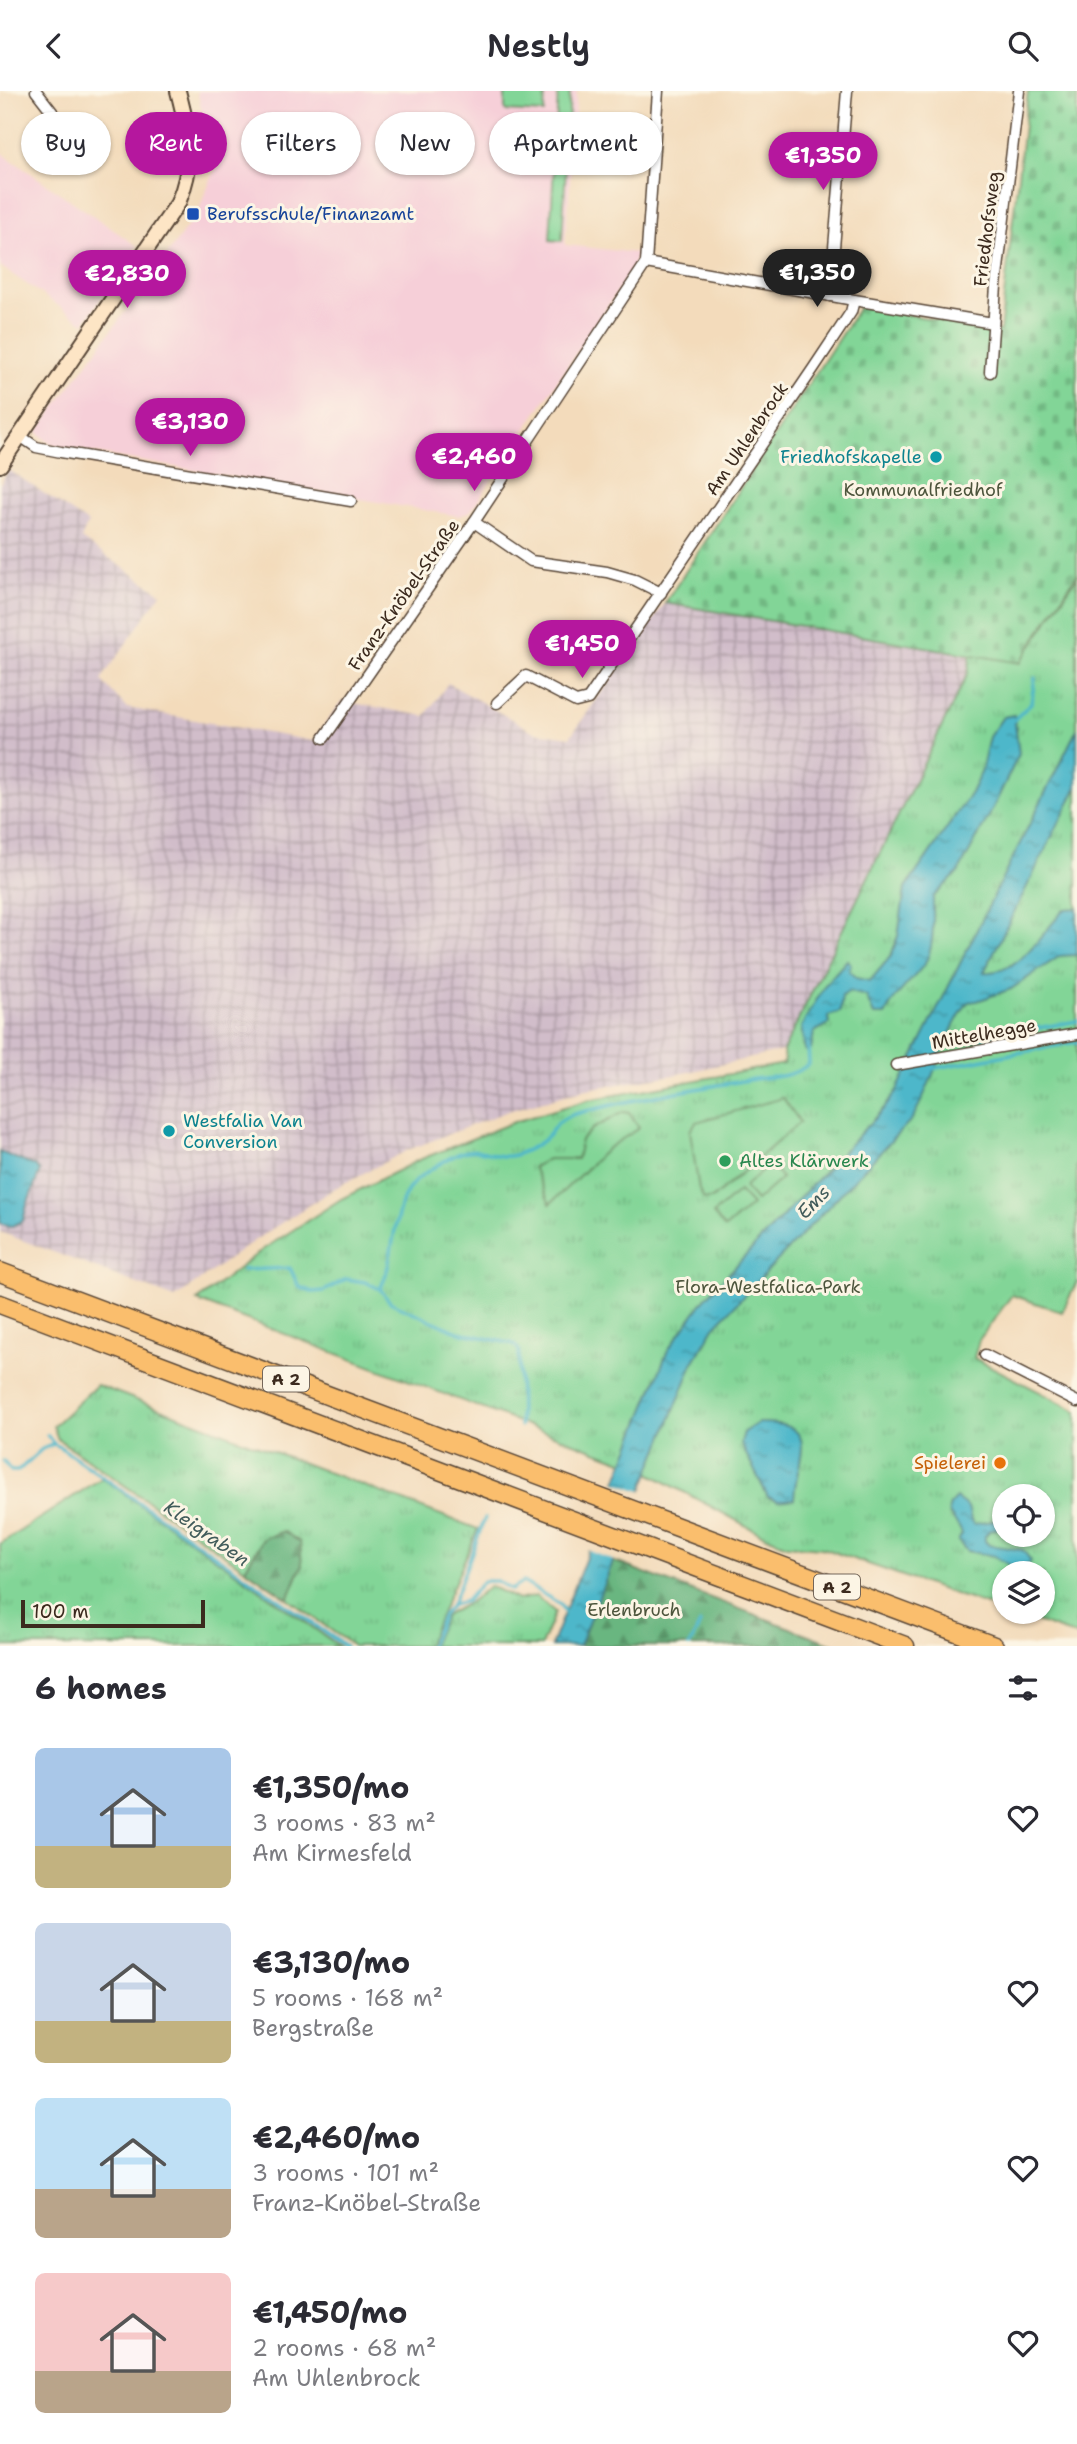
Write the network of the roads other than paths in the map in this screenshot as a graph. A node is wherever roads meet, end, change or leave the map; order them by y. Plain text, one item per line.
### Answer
1 (36, 91) edge
2 (178, 91) edge
3 (658, 91) edge
4 (846, 91) edge
5 (1019, 91) edge
6 (52, 112) edge
7 (646, 263) junction
8 (830, 296) junction
9 (854, 300) junction
10 (993, 323) junction
11 (990, 372) dead end
12 (20, 436) junction
13 (0, 465) edge
14 (351, 501) dead end
15 (474, 522) junction
16 (661, 593) junction
17 (497, 703) dead end
18 (324, 738) dead end
19 (1077, 1034) edge
20 (896, 1065) dead end
21 (0, 1272) edge
22 (0, 1304) edge
23 (985, 1355) dead end
24 (1077, 1402) edge
25 (905, 1646) edge
26 (993, 1646) edge

1 - 6 street
2 - 12 main road
3 - 7 street, Franz-Knöbel-Straße
4 - 8 street
5 - 10 street, Friedhofsweg
7 - 8 street
7 - 15 street, Franz-Knöbel-Straße
8 - 9 street
9 - 10 street
9 - 16 street, Am Uhlenbrock
10 - 11 street, Friedhofsweg
12 - 13 main road
12 - 14 street
15 - 16 street
15 - 18 street, Franz-Knöbel-Straße
16 - 17 street, Am Uhlenbrock
19 - 20 street, Mittelhegge
21 - 26 highway, A 2
22 - 25 highway, A 2
23 - 24 street

